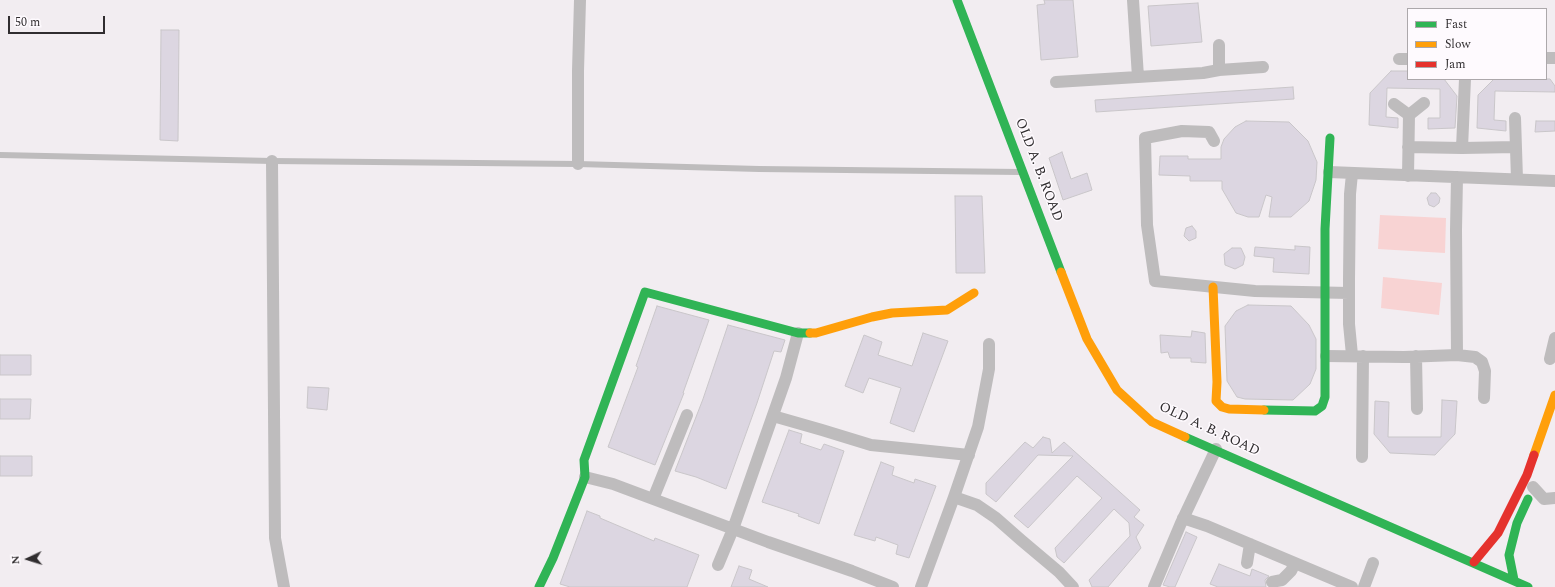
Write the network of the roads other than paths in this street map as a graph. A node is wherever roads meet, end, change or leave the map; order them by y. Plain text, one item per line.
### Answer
1 (580, 0) edge
2 (957, 0) edge
3 (1133, 0) edge
4 (1219, 45) dead end
5 (1263, 67) dead end
6 (1219, 70) junction
7 (1138, 77) junction
8 (1465, 80) edge
9 (1056, 82) dead end
10 (1424, 103) dead end
11 (1394, 104) dead end
12 (1409, 115) junction
13 (1515, 118) dead end
14 (1330, 138) dead end
15 (1214, 141) dead end
16 (1408, 147) junction
17 (1516, 147) junction
18 (1462, 148) junction
19 (0, 155) edge
20 (272, 161) junction
21 (578, 164) junction
22 (1024, 172) junction
23 (1329, 172) junction
24 (1352, 174) junction
25 (1408, 176) junction
26 (1457, 177) junction
27 (1517, 179) junction
28 (1555, 181) edge
29 (1213, 287) junction
30 (974, 293) dead end
31 (1325, 293) junction
32 (1349, 293) junction
33 (798, 333) junction
34 (1555, 338) edge
35 (989, 344) dead end
36 (1358, 355) junction
37 (1457, 355) junction
38 (1326, 356) junction
39 (1416, 356) junction
40 (1550, 359) dead end
41 (1555, 395) edge
42 (1484, 398) dead end
43 (1417, 409) dead end
44 (687, 415) dead end
45 (773, 416) junction
46 (1216, 449) junction
47 (968, 455) junction
48 (1362, 457) dead end
49 (585, 477) junction
50 (1535, 483) joint
51 (954, 497) junction
52 (1555, 498) edge
53 (653, 499) junction
54 (1183, 518) junction
55 (733, 529) junction
56 (1250, 544) junction
57 (1474, 562) junction
58 (1247, 563) dead end
59 (1295, 563) junction
60 (1373, 563) dead end
61 (718, 565) dead end
62 (1514, 580) junction
63 (1272, 582) dead end
64 (284, 587) edge
65 (539, 587) edge
66 (893, 587) edge
67 (921, 587) edge
68 (1073, 587) edge
69 (1154, 587) edge
70 (1352, 587) edge
71 (1364, 587) edge
72 (1528, 587) edge

1 - 21 street
2 - 22 street, OLD A. B. ROAD
3 - 7 street
4 - 6 street
5 - 6 street
6 - 7 street
7 - 9 street
8 - 18 street
10 - 12 street
11 - 12 street
12 - 16 street
13 - 17 street
14 - 23 street
15 - 29 street
16 - 18 street
16 - 25 street
17 - 18 street
17 - 27 street
19 - 20 lane
20 - 21 lane
20 - 64 street
21 - 22 lane
22 - 46 street, OLD A. B. ROAD
23 - 24 street
23 - 31 street
24 - 25 street
24 - 32 street
25 - 26 street
26 - 27 street
26 - 37 street
27 - 28 street
29 - 31 street
29 - 38 street
30 - 33 street
31 - 32 street
31 - 38 street
32 - 36 street
33 - 45 street
33 - 49 street
34 - 40 street
35 - 47 street
36 - 38 street
36 - 39 street
36 - 48 street
37 - 39 street
37 - 42 street
39 - 43 street
41 - 57 street
44 - 53 street
45 - 47 street
45 - 55 street
46 - 54 street
46 - 57 street, OLD A. B. ROAD
47 - 51 street
49 - 53 street
49 - 65 street
50 - 52 street
50 - 62 street
51 - 67 street
51 - 68 street
53 - 55 street
54 - 56 street
54 - 69 street
55 - 61 street
55 - 66 street
56 - 58 street
56 - 59 street
57 - 62 street, OLD A. B. ROAD
59 - 63 street
59 - 70 street
60 - 71 street
62 - 72 street, OLD A. B. ROAD

